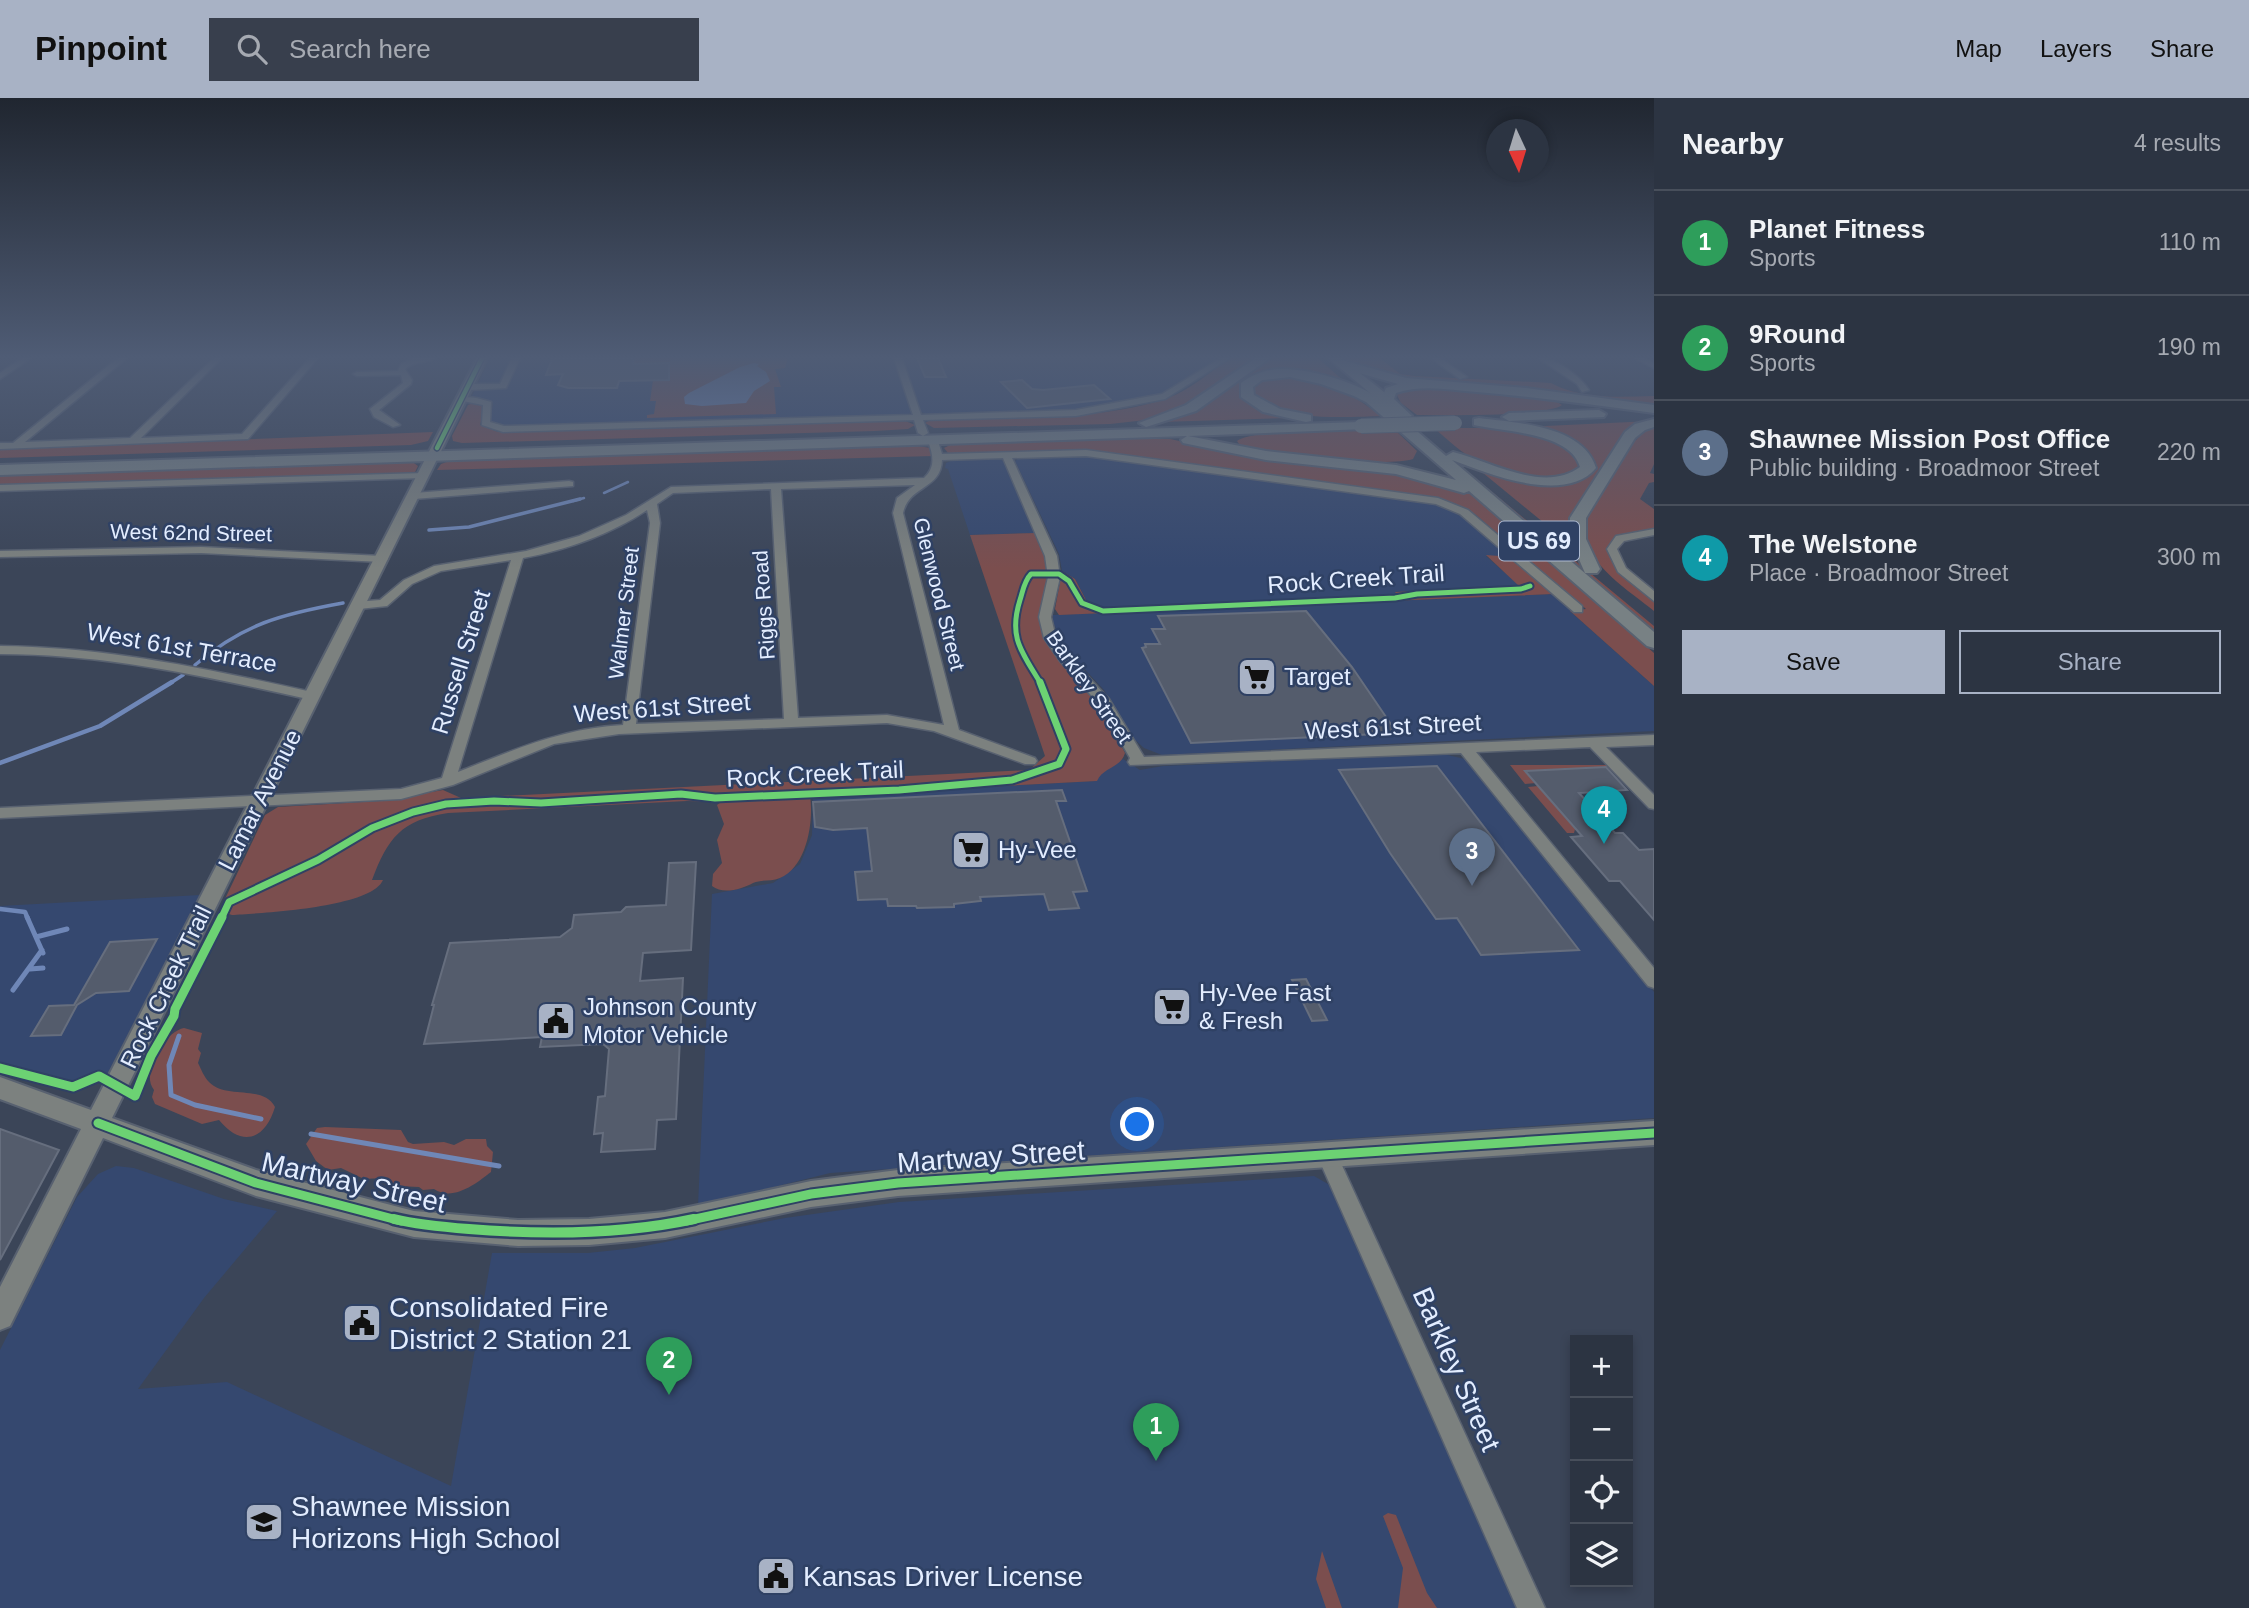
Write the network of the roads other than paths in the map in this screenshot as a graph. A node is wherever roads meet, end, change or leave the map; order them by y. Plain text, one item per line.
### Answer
1 (37, 428) edge
2 (146, 428) edge
3 (252, 428) edge
4 (447, 428) edge
5 (501, 428) edge
6 (523, 428) edge
7 (923, 428) edge
8 (1137, 428) edge
9 (1172, 428) edge
10 (1268, 428) edge
11 (1406, 428) edge
12 (1421, 428) edge
13 (1521, 428) edge
14 (1638, 428) edge
15 (1257, 429) junction
16 (1133, 430) junction
17 (928, 437) junction
18 (132, 442) junction
19 (1422, 442) junction
20 (0, 446) edge
21 (15, 446) junction
22 (435, 452) junction
23 (1251, 454) junction
24 (1006, 455) junction
25 (1453, 456) junction
26 (940, 457) junction
27 (0, 461) edge
28 (1389, 466) junction
29 (0, 470) edge
30 (423, 475) junction
31 (925, 481) junction
32 (569, 484) dead end
33 (776, 486) junction
34 (0, 488) edge
35 (1485, 495) junction
36 (414, 496) junction
37 (651, 502) junction
38 (1654, 532) edge
39 (0, 554) edge
40 (518, 555) junction
41 (382, 559) junction
42 (1591, 569) junction
43 (1654, 597) edge
44 (359, 606) junction
45 (1578, 609) dead end
46 (1654, 621) edge
47 (1654, 642) edge
48 (0, 650) edge
49 (312, 696) junction
50 (791, 722) junction
51 (629, 729) junction
52 (952, 732) junction
53 (1654, 740) edge
54 (1593, 742) junction
55 (1464, 747) junction
56 (1030, 761) dead end
57 (1137, 761) joint
58 (448, 781) junction
59 (259, 802) junction
60 (1654, 804) edge
61 (3, 813) edge
62 (1654, 981) edge
63 (0, 1088) edge
64 (98, 1123) junction
65 (1654, 1133) edge
66 (1327, 1155) junction
67 (0, 1316) edge
68 (1531, 1608) edge

1 - 21 street
2 - 18 street
3 - 18 street
4 - 22 street, Lamar Avenue
5 - 6 street
7 - 17 street
8 - 16 highway
9 - 16 highway
10 - 15 highway
11 - 19 highway, US 69
12 - 25 highway
13 - 25 highway
14 - 42 highway, US 69
15 - 16 highway
15 - 23 highway
16 - 17 highway
16 - 17 highway
16 - 23 highway
17 - 22 highway
17 - 22 highway
17 - 26 street
18 - 21 street
19 - 28 highway
19 - 35 highway, US 69
20 - 21 street
22 - 27 highway
22 - 29 highway
22 - 30 street, Lamar Avenue
23 - 28 highway
24 - 26 street
24 - 45 street
24 - 57 street, Barkley Street
25 - 42 highway
26 - 31 street, Glenwood Street
28 - 35 highway
30 - 34 street
30 - 36 street, Lamar Avenue
31 - 33 street
31 - 52 street, Glenwood Street
32 - 36 street
33 - 37 street
33 - 50 street, Riggs Road
35 - 47 highway, US 69
36 - 41 street, Lamar Avenue
37 - 40 street
37 - 51 street, Walmer Street
38 - 43 street
39 - 41 street, West 62nd Street
40 - 44 street
40 - 58 street, Russell Street
41 - 44 street, Lamar Avenue
42 - 46 highway, US 69
44 - 49 street, Lamar Avenue
48 - 49 street, West 61st Terrace
49 - 59 street, Lamar Avenue
50 - 51 street, West 61st Street
50 - 52 street, West 61st Street
51 - 58 street, West 61st Street
52 - 56 street, West 61st Street
53 - 54 street, West 61st Street
54 - 55 street, West 61st Street
54 - 60 street
55 - 57 street, West 61st Street
55 - 62 street
58 - 59 street, West 61st Street
59 - 61 street, West 61st Street
59 - 64 street, Lamar Avenue
63 - 64 street, Martway Street
64 - 66 street, Martway Street
64 - 67 street, Lamar Avenue
65 - 66 street, Martway Street
66 - 68 street, Barkley Street

